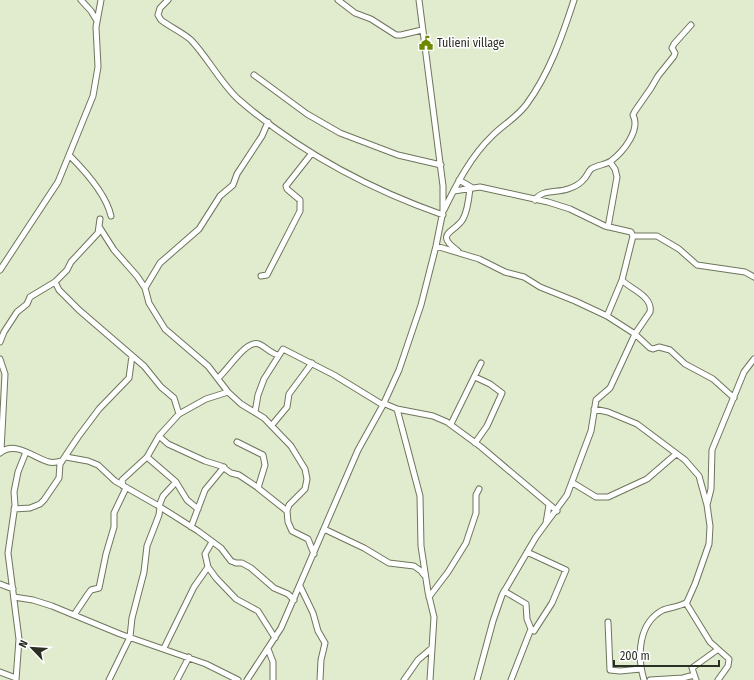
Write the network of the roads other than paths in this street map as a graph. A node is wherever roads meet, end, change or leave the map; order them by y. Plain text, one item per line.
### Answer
1 (80, 0) edge
2 (101, 0) edge
3 (168, 0) edge
4 (338, 0) edge
5 (419, 0) edge
6 (574, 0) edge
7 (96, 21) junction
8 (691, 25) dead end
9 (422, 30) junction
10 (254, 75) dead end
11 (268, 122) junction
12 (312, 153) junction
13 (70, 156) junction
14 (610, 162) junction
15 (440, 165) junction
16 (459, 180) junction
17 (471, 187) junction
18 (454, 191) junction
19 (535, 200) junction
20 (443, 213) junction
21 (111, 216) dead end
22 (100, 219) dead end
23 (608, 227) junction
24 (100, 228) junction
25 (633, 236) junction
26 (436, 246) junction
27 (460, 253) junction
28 (0, 270) edge
29 (261, 276) dead end
30 (754, 277) edge
31 (622, 280) junction
32 (55, 282) junction
33 (145, 288) junction
34 (607, 316) junction
35 (635, 334) junction
36 (0, 342) edge
37 (278, 355) junction
38 (132, 356) junction
39 (0, 359) edge
40 (754, 360) edge
41 (312, 363) junction
42 (480, 363) dead end
43 (475, 377) junction
44 (218, 378) junction
45 (228, 392) junction
46 (734, 398) junction
47 (383, 404) junction
48 (397, 408) junction
49 (594, 409) junction
50 (255, 412) junction
51 (179, 414) junction
52 (450, 424) junction
53 (272, 425) junction
54 (159, 436) junction
55 (237, 442) dead end
56 (475, 442) junction
57 (1, 452) edge
58 (26, 452) junction
59 (676, 454) junction
60 (147, 457) junction
61 (64, 459) junction
62 (224, 467) junction
63 (176, 482) junction
64 (573, 483) junction
65 (125, 487) junction
66 (257, 487) junction
67 (479, 489) dead end
68 (549, 504) junction
69 (707, 505) junction
70 (160, 507) junction
71 (14, 509) junction
72 (198, 509) junction
73 (287, 511) junction
74 (557, 511) junction
75 (546, 524) junction
76 (191, 527) junction
77 (324, 529) junction
78 (212, 542) junction
79 (528, 552) junction
80 (314, 554) junction
81 (208, 567) junction
82 (426, 578) junction
83 (0, 584) edge
84 (300, 586) junction
85 (13, 590) junction
86 (504, 591) junction
87 (14, 597) junction
88 (429, 597) junction
89 (294, 600) junction
90 (686, 603) junction
91 (74, 615) junction
92 (608, 622) dead end
93 (534, 631) dead end
94 (130, 637) junction
95 (275, 638) junction
96 (164, 648) junction
97 (432, 648) junction
98 (268, 649) junction
99 (717, 650) junction
100 (189, 657) junction
101 (641, 669) junction
102 (0, 672) edge
103 (695, 678) edge
104 (16, 679) edge
105 (109, 680) edge
106 (177, 680) edge
107 (238, 680) edge
108 (247, 680) edge
109 (273, 680) edge
110 (320, 680) edge
111 (404, 680) edge
112 (430, 680) edge
113 (477, 680) edge
114 (511, 680) edge
115 (644, 680) edge
116 (650, 680) edge
117 (718, 680) edge

1 - 7 street
2 - 7 street
3 - 11 street
4 - 9 street
5 - 9 street
6 - 16 street
7 - 13 street
8 - 14 street
9 - 15 street
10 - 15 street
11 - 12 street
11 - 33 street
12 - 20 street
12 - 29 street
13 - 21 street
13 - 28 street
14 - 19 street
14 - 23 street
15 - 20 street
16 - 17 street
16 - 18 street
17 - 18 street
17 - 19 street
17 - 27 street
18 - 20 street
19 - 23 street
20 - 26 street
22 - 24 street
23 - 25 street
24 - 32 street
24 - 33 street
25 - 30 street
25 - 31 street
26 - 27 street
26 - 47 street
27 - 34 street
31 - 34 street
31 - 35 street
32 - 36 street
32 - 38 street
33 - 44 street
34 - 35 street
35 - 46 street
35 - 49 street
37 - 41 street
37 - 44 street
37 - 50 street
38 - 51 street
38 - 61 street
39 - 57 street
40 - 46 street
41 - 47 street
41 - 53 street
42 - 43 street
43 - 52 street
43 - 56 street
44 - 45 street
45 - 50 street
45 - 51 street
46 - 69 street
47 - 48 street
47 - 77 street
48 - 52 street
48 - 82 street
49 - 59 street
49 - 64 street
50 - 53 street
51 - 54 street
52 - 56 street
53 - 73 street
54 - 60 street
54 - 62 street
55 - 66 street
56 - 68 street
57 - 58 street
58 - 61 street
58 - 71 street
59 - 64 street
59 - 69 street
60 - 63 street
60 - 65 street
61 - 65 street
61 - 71 street
62 - 66 street
62 - 72 street
63 - 70 street
63 - 72 street
64 - 74 street
65 - 70 street
65 - 91 street
66 - 73 street
67 - 88 street
68 - 74 street
68 - 75 street
69 - 90 street
70 - 76 street
70 - 94 street
71 - 85 street
72 - 76 street
73 - 80 street
74 - 75 street
75 - 79 street
76 - 78 street
77 - 80 street
77 - 82 street
78 - 81 street
78 - 89 street
79 - 86 street
79 - 93 street
80 - 84 street
81 - 95 street
81 - 96 street
82 - 88 street
83 - 85 street
84 - 89 street
84 - 110 street
85 - 87 street
86 - 113 street
86 - 114 street
87 - 91 street
87 - 104 street
88 - 97 street
89 - 95 street
90 - 99 street
90 - 101 street
91 - 94 street
92 - 101 street
94 - 96 street
94 - 105 street
95 - 98 street
96 - 100 street
97 - 111 street
97 - 112 street
98 - 108 street
98 - 109 street
99 - 103 street
99 - 117 street
100 - 106 street
100 - 107 street
101 - 115 street
102 - 104 street
103 - 116 street

